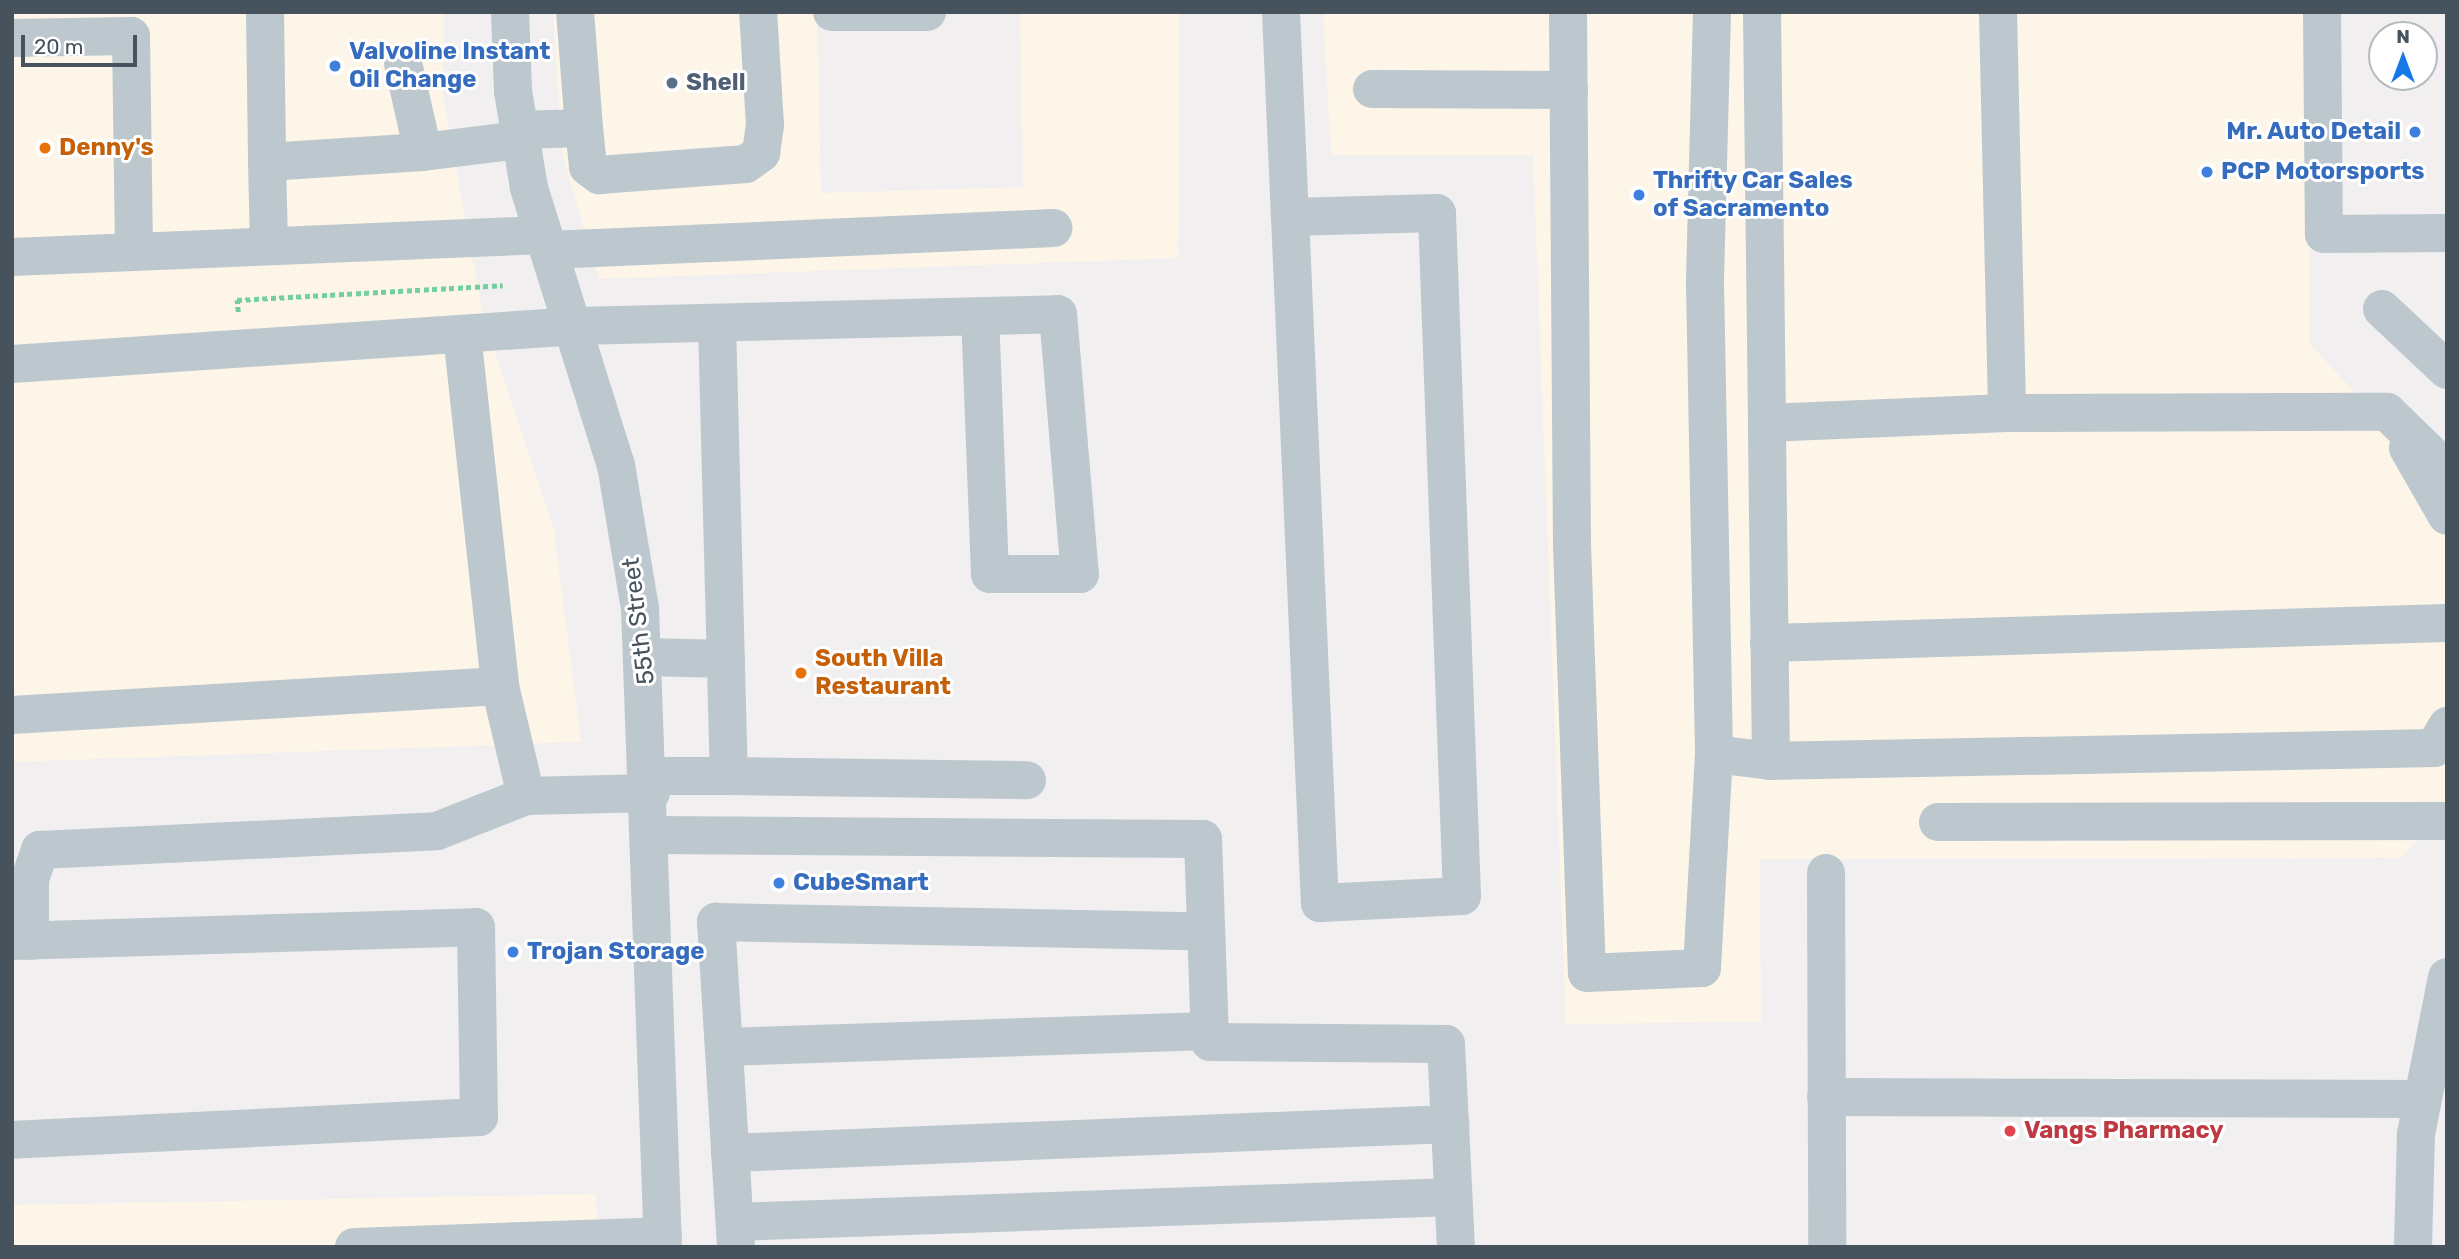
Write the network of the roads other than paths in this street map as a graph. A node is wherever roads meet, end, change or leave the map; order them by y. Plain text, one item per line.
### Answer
1 (265, 12) edge
2 (510, 12) edge
3 (575, 12) edge
4 (758, 12) edge
5 (832, 12) edge
6 (926, 12) edge
7 (1281, 12) edge
8 (1568, 12) edge
9 (1712, 12) edge
10 (1762, 12) edge
11 (1998, 12) edge
12 (2322, 12) edge
13 (12, 38) edge
14 (403, 63) dead end
15 (1372, 89) dead end
16 (1569, 90) junction
17 (584, 128) junction
18 (518, 135) junction
19 (423, 152) junction
20 (267, 162) junction
21 (1290, 217) junction
22 (1054, 228) dead end
23 (2447, 233) edge
24 (546, 242) junction
25 (269, 246) junction
26 (134, 252) junction
27 (12, 257) edge
28 (2382, 309) dead end
29 (979, 316) junction
30 (717, 323) junction
31 (577, 326) junction
32 (462, 334) junction
33 (12, 364) edge
34 (2447, 370) edge
35 (2387, 412) junction
36 (2007, 413) junction
37 (1767, 423) junction
38 (2447, 470) edge
39 (2447, 516) edge
40 (2447, 623) edge
41 (1769, 643) junction
42 (644, 657) junction
43 (726, 659) junction
44 (500, 686) junction
45 (12, 715) edge
46 (2447, 726) edge
47 (1714, 754) junction
48 (1771, 761) junction
49 (729, 776) junction
50 (1027, 780) dead end
51 (650, 785) junction
52 (526, 796) junction
53 (2447, 821) edge
54 (1938, 822) dead end
55 (652, 835) junction
56 (1826, 873) dead end
57 (1206, 931) junction
58 (21, 941) edge
59 (2447, 978) edge
60 (1209, 1031) junction
61 (724, 1046) junction
62 (1826, 1097) junction
63 (2421, 1099) junction
64 (1450, 1124) junction
65 (12, 1140) edge
66 (730, 1153) junction
67 (1453, 1197) junction
68 (2424, 1232) edge
69 (735, 1235) edge
70 (663, 1241) edge
71 (535, 1243) edge
72 (425, 1245) edge
73 (354, 1247) edge
74 (1456, 1247) edge
75 (1827, 1247) edge

1 - 20 street
2 - 18 street, 55th Street
3 - 17 street
4 - 17 street
5 - 6 street
7 - 21 street
8 - 16 street
9 - 47 street
10 - 37 street
11 - 36 street
12 - 23 street
13 - 26 street
14 - 19 street
15 - 16 street
16 - 47 street
17 - 18 street
18 - 19 street
18 - 24 street, 55th Street
19 - 20 street
20 - 25 street
21 - 21 street
22 - 24 street
24 - 25 street
24 - 31 street, 55th Street
25 - 26 street
26 - 27 street
28 - 34 street
29 - 29 street
29 - 30 street
30 - 31 street
30 - 43 street
31 - 32 street
31 - 42 street, 55th Street
32 - 33 street
32 - 44 street
35 - 36 street
35 - 38 street
35 - 39 street
36 - 37 street
37 - 41 street
40 - 41 street
41 - 48 street
42 - 43 street
42 - 51 street, 55th Street
43 - 49 street
44 - 45 street
44 - 52 street
46 - 48 street
47 - 48 street
49 - 50 street
49 - 51 street
51 - 52 street
51 - 55 street, 55th Street
52 - 58 street
53 - 54 street
55 - 57 street
55 - 70 street, 55th Street
56 - 62 street
57 - 60 street
57 - 61 street
58 - 65 street
59 - 63 street
60 - 61 street
60 - 64 street
61 - 66 street
62 - 63 street
62 - 75 street
63 - 68 street
64 - 66 street
64 - 67 street
66 - 69 street
67 - 69 street
67 - 74 street
70 - 71 street
71 - 72 street
72 - 73 street

